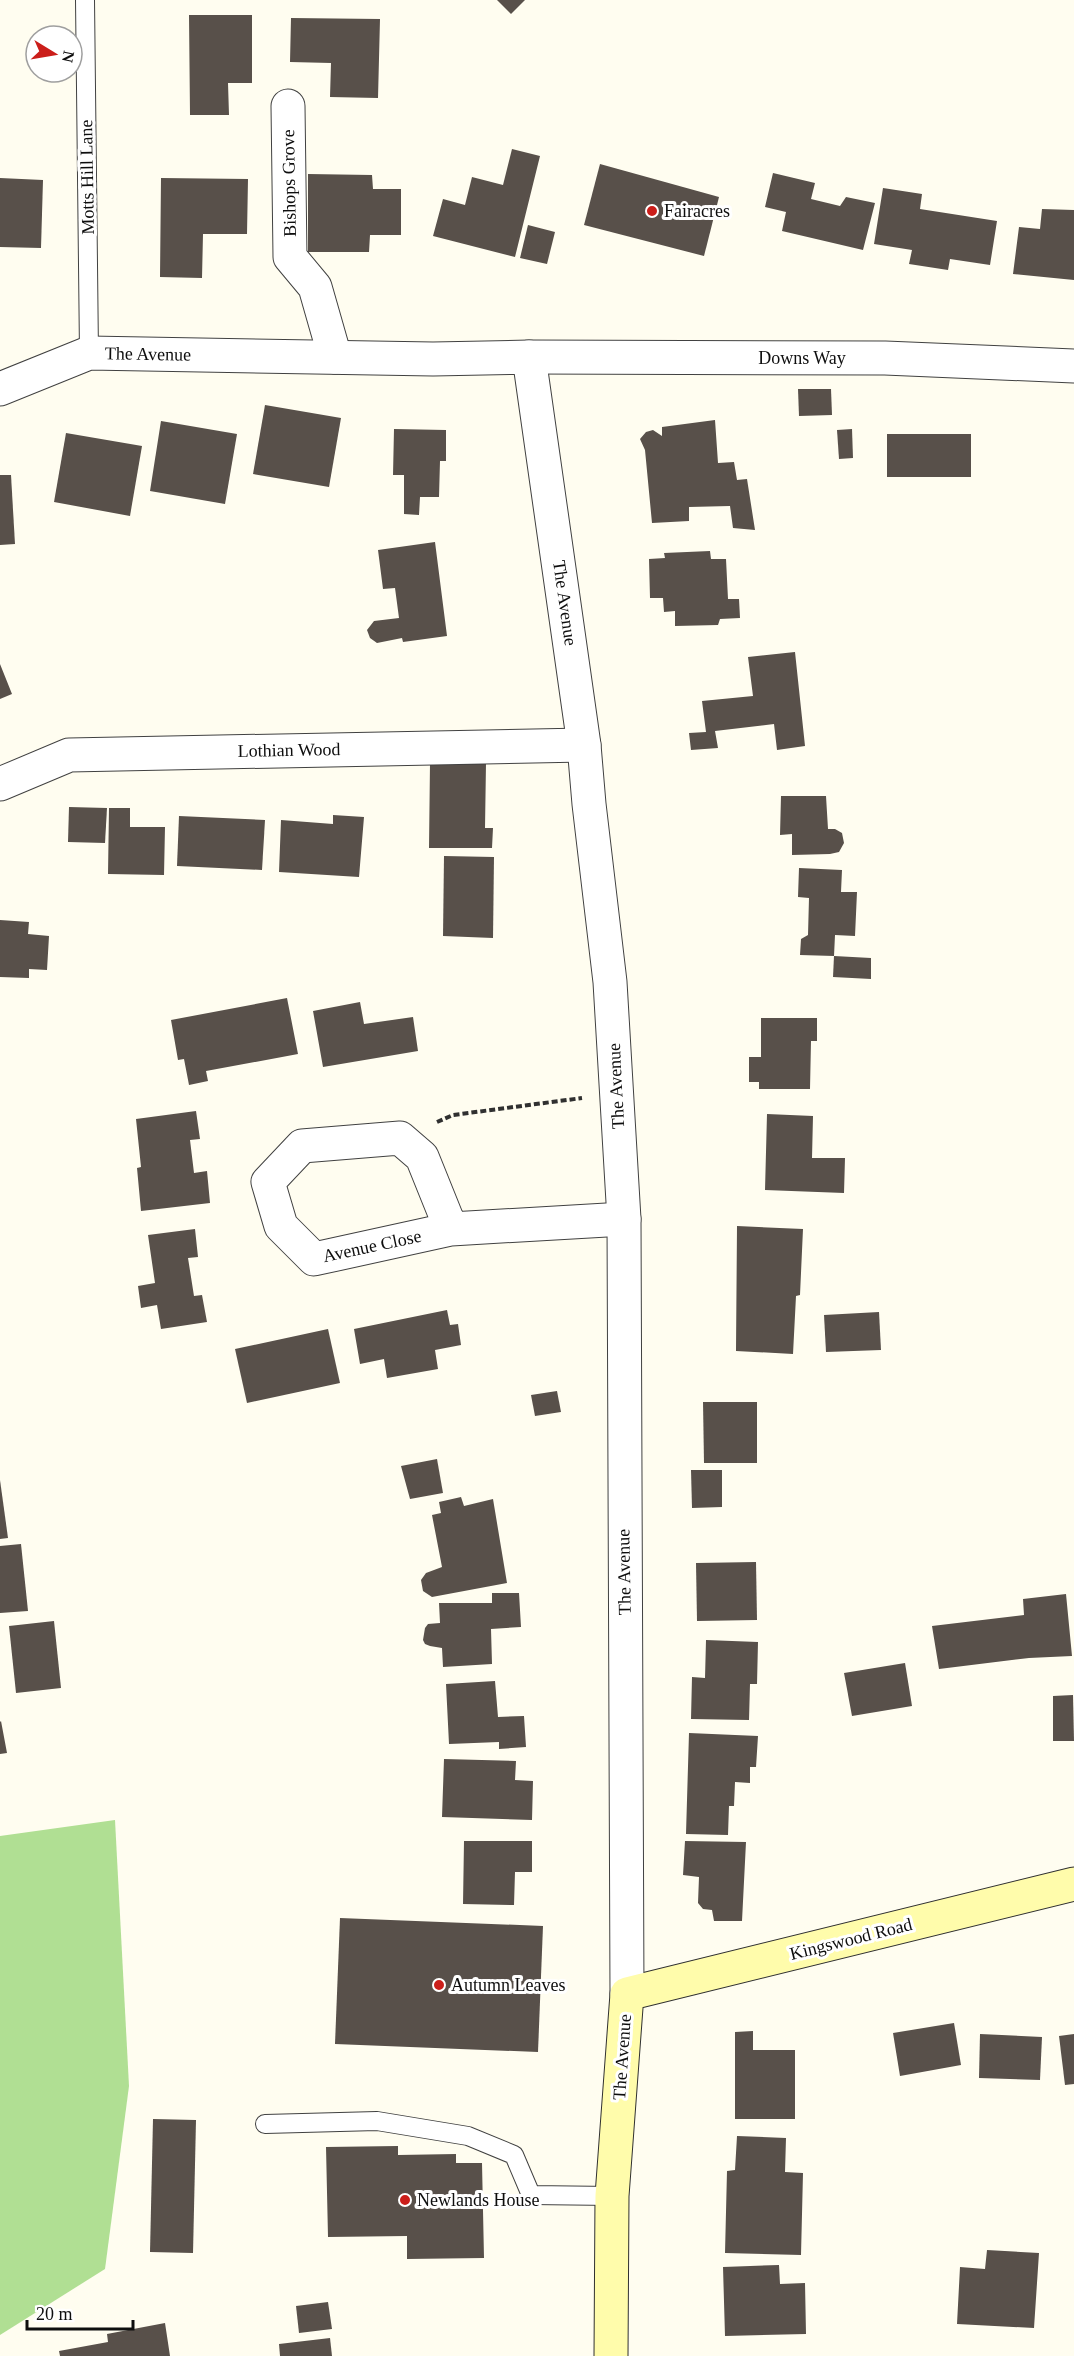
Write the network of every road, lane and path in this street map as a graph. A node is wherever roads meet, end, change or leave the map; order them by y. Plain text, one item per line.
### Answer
1 (85, 0) edge
2 (288, 106) dead end
3 (89, 353) junction
4 (334, 357) junction
5 (529, 357) junction
6 (1074, 366) edge
7 (0, 389) edge
8 (584, 745) junction
9 (0, 784) edge
10 (616, 1094) junction
11 (400, 1138) junction
12 (624, 1219) junction
13 (451, 1229) junction
14 (1074, 1884) edge
15 (627, 1994) junction
16 (265, 2124) dead end
17 (612, 2196) junction
18 (611, 2356) edge

1 - 3 lane, Motts Hill Lane
2 - 4 street, Bishops Grove
3 - 4 street, The Avenue
3 - 7 street, The Avenue
4 - 5 street, The Avenue
5 - 6 street, Downs Way
5 - 8 street, The Avenue
8 - 9 street, Lothian Wood
8 - 10 street, The Avenue
10 - 11 path
10 - 12 street, The Avenue
11 - 13 street
11 - 13 street, Avenue Close
12 - 13 street, Avenue Close
12 - 15 street, The Avenue
14 - 15 street, Kingswood Road
15 - 17 street, The Avenue
16 - 17 lane
17 - 18 street, The Avenue

